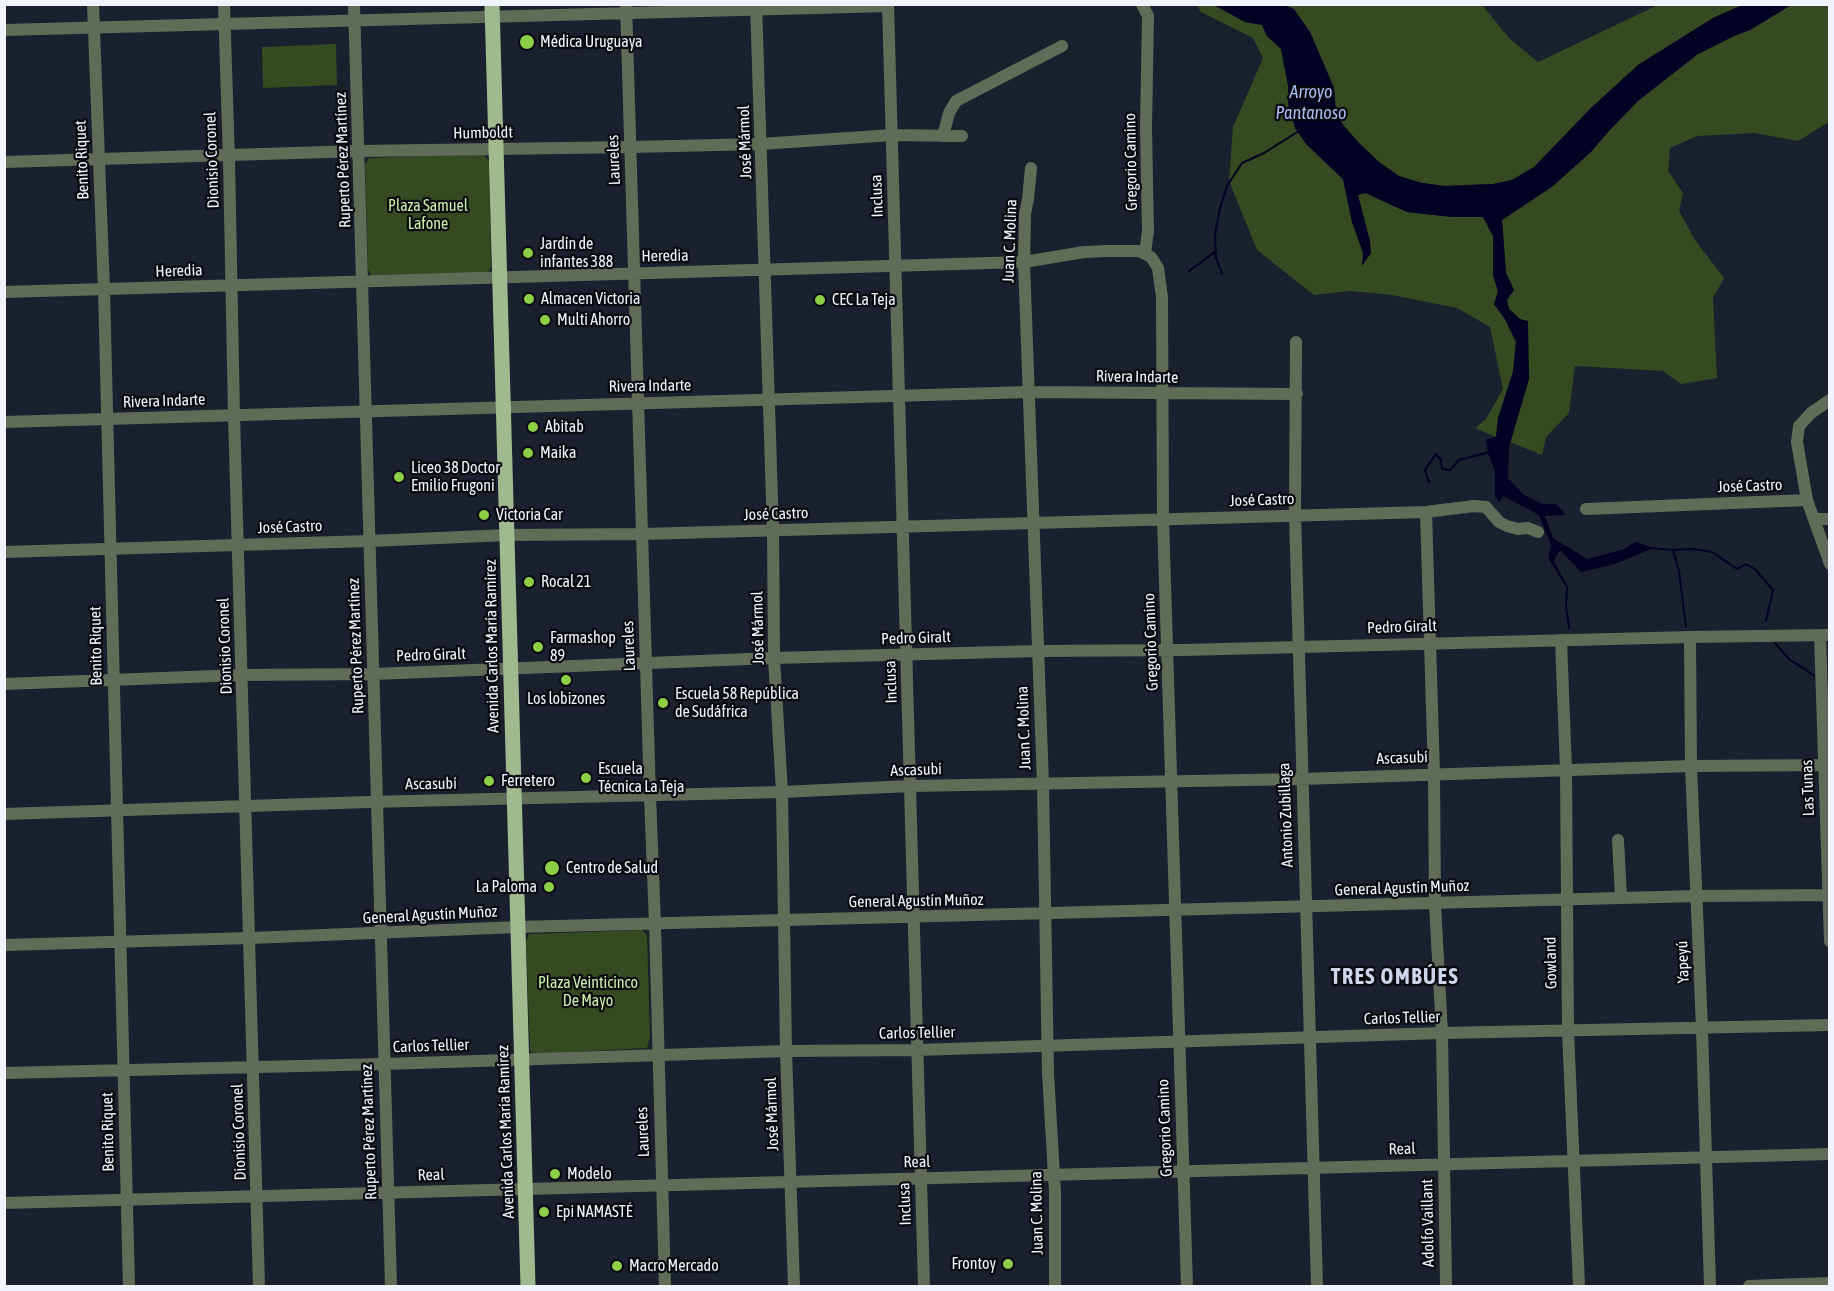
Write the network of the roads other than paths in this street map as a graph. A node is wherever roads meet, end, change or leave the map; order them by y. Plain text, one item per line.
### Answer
1 (93, 4) edge
2 (224, 4) edge
3 (354, 4) edge
4 (1142, 4) edge
5 (888, 5) edge
6 (756, 7) edge
7 (626, 10) edge
8 (493, 11) edge
9 (355, 20) junction
10 (224, 25) junction
11 (94, 28) junction
12 (4, 30) edge
13 (1062, 46) dead end
14 (892, 135) junction
15 (943, 136) junction
16 (962, 136) dead end
17 (761, 144) junction
18 (630, 147) junction
19 (496, 149) junction
20 (359, 151) junction
21 (229, 155) junction
22 (99, 159) junction
23 (4, 162) edge
24 (1030, 168) dead end
25 (1144, 253) junction
26 (1024, 262) junction
27 (895, 266) junction
28 (765, 270) junction
29 (634, 273) junction
30 (499, 278) junction
31 (363, 281) junction
32 (232, 285) junction
33 (104, 290) junction
34 (4, 291) edge
35 (1296, 342) dead end
36 (1029, 392) junction
37 (1162, 394) junction
38 (1297, 394) junction
39 (899, 396) junction
40 (1830, 400) edge
41 (768, 401) junction
42 (638, 403) junction
43 (503, 406) junction
44 (367, 411) junction
45 (234, 415) junction
46 (107, 419) junction
47 (4, 422) edge
48 (1807, 500) junction
49 (1586, 509) dead end
50 (1426, 512) junction
51 (1294, 515) junction
52 (1163, 519) junction
53 (1815, 519) junction
54 (1830, 519) edge
55 (1034, 522) junction
56 (903, 527) junction
57 (773, 530) junction
58 (1538, 532) dead end
59 (642, 534) junction
60 (508, 535) junction
61 (370, 541) junction
62 (238, 545) junction
63 (111, 549) junction
64 (4, 552) edge
65 (1830, 564) edge
66 (1825, 635) edge
67 (1690, 636) junction
68 (1561, 640) junction
69 (1429, 643) junction
70 (1299, 646) junction
71 (1168, 650) junction
72 (1038, 651) junction
73 (906, 655) junction
74 (774, 658) junction
75 (646, 664) junction
76 (510, 669) junction
77 (374, 674) junction
78 (242, 675) junction
79 (113, 681) junction
80 (4, 684) edge
81 (1827, 765) edge
82 (1691, 766) junction
83 (1566, 770) junction
84 (1434, 774) junction
85 (1302, 779) junction
86 (1171, 781) junction
87 (1043, 784) junction
88 (910, 786) junction
89 (782, 792) junction
90 (650, 796) junction
91 (513, 798) junction
92 (377, 801) junction
93 (246, 807) junction
94 (117, 811) junction
95 (4, 814) edge
96 (1618, 840) dead end
97 (1829, 895) edge
98 (1697, 896) junction
99 (1621, 898) junction
100 (1567, 900) junction
101 (1435, 904) junction
102 (1306, 908) junction
103 (1177, 910) junction
104 (1045, 914) junction
105 (914, 918) junction
106 (785, 921) junction
107 (656, 924) junction
108 (518, 927) junction
109 (380, 934) junction
110 (250, 938) junction
111 (120, 941) junction
112 (1830, 941) edge
113 (4, 945) edge
114 (1830, 1026) edge
115 (1702, 1029) junction
116 (1568, 1031) junction
117 (1442, 1033) junction
118 (1309, 1037) junction
119 (1178, 1041) junction
120 (1048, 1045) junction
121 (917, 1050) junction
122 (786, 1051) junction
123 (658, 1056) junction
124 (522, 1059) junction
125 (384, 1064) junction
126 (254, 1068) junction
127 (124, 1070) junction
128 (4, 1074) edge
129 (1830, 1154) edge
130 (1706, 1157) junction
131 (1573, 1161) junction
132 (1443, 1164) junction
133 (1314, 1168) junction
134 (1183, 1172) junction
135 (1053, 1175) junction
136 (921, 1178) junction
137 (791, 1182) junction
138 (661, 1186) junction
139 (525, 1189) junction
140 (387, 1193) junction
141 (257, 1197) junction
142 (126, 1200) junction
143 (4, 1203) edge
144 (1830, 1283) edge
145 (129, 1287) edge
146 (259, 1287) edge
147 (391, 1287) edge
148 (528, 1287) edge
149 (665, 1287) edge
150 (794, 1287) edge
151 (924, 1287) edge
152 (1055, 1287) edge
153 (1187, 1287) edge
154 (1317, 1287) edge
155 (1446, 1287) edge
156 (1578, 1287) edge
157 (1710, 1287) edge
158 (1749, 1287) edge

1 - 11 street, Benito Riquet
2 - 10 street, Dionisio Coronel
3 - 9 street, Ruperto Pérez Martínez
4 - 25 street, Gregorio Camino
5 - 6 street
5 - 14 street, Inclusa
6 - 7 street
6 - 17 street, José Mármol
7 - 8 street
7 - 18 street, Laureles
8 - 9 street
8 - 19 main road, Avenida Carlos María Ramírez
9 - 10 street
9 - 20 street, Ruperto Pérez Martínez
10 - 11 street
10 - 21 street, Dionisio Coronel
11 - 12 street
11 - 22 street, Benito Riquet
13 - 15 street
14 - 15 street, Humboldt
14 - 17 street, Humboldt
14 - 27 street, Inclusa
15 - 16 street, Humboldt
17 - 18 street, Humboldt
17 - 28 street, José Mármol
18 - 19 street, Humboldt
18 - 29 street, Laureles
19 - 20 street, Humboldt
19 - 30 main road, Avenida Carlos María Ramírez
20 - 21 street, Humboldt
20 - 31 street, Ruperto Pérez Martínez
21 - 22 street, Humboldt
21 - 32 street, Dionisio Coronel
22 - 23 street, Humboldt
22 - 33 street, Benito Riquet
24 - 26 street, Juan C. Molina
25 - 26 street, Heredia
25 - 37 street, Gregorio Camino
26 - 27 street, Heredia
26 - 36 street, Juan C. Molina
27 - 28 street, Heredia
27 - 39 street, Inclusa
28 - 29 street, Heredia
28 - 41 street, José Mármol
29 - 30 street, Heredia
29 - 42 street, Laureles
30 - 31 street, Heredia
30 - 43 main road, Avenida Carlos María Ramírez
31 - 32 street, Heredia
31 - 44 street, Ruperto Pérez Martínez
32 - 33 street, Heredia
32 - 45 street, Dionisio Coronel
33 - 34 street, Heredia
33 - 46 street, Benito Riquet
35 - 38 street, Antonio Zubillaga
36 - 37 street, Rivera Indarte
36 - 39 street, Rivera Indarte
36 - 55 street, Juan C. Molina
37 - 38 street, Rivera Indarte
37 - 52 street, Gregorio Camino
38 - 51 street, Antonio Zubillaga
39 - 41 street, Rivera Indarte
39 - 56 street, Inclusa
40 - 48 street
41 - 42 street, Rivera Indarte
41 - 57 street, José Mármol
42 - 43 street, Rivera Indarte
42 - 59 street, Laureles
43 - 44 street, Rivera Indarte
43 - 60 main road, Avenida Carlos María Ramírez
44 - 45 street, Rivera Indarte
44 - 61 street, Ruperto Pérez Martínez
45 - 46 street, Rivera Indarte
45 - 62 street, Dionisio Coronel
46 - 47 street, Rivera Indarte
46 - 63 street, Benito Riquet
48 - 49 street, José Castro
48 - 53 street
50 - 51 street, José Castro
50 - 58 street, José Castro
50 - 69 street, Adolfo Vaillant
51 - 52 street, José Castro
51 - 70 street, Antonio Zubillaga
52 - 55 street, José Castro
52 - 71 street, Gregorio Camino
53 - 54 street
53 - 65 street
55 - 56 street, José Castro
55 - 72 street, Juan C. Molina
56 - 57 street, José Castro
56 - 73 street, Inclusa
57 - 59 street, José Castro
57 - 74 street, José Mármol
59 - 60 street, José Castro
59 - 75 street, Laureles
60 - 61 street, José Castro
60 - 76 main road, Avenida Carlos María Ramírez
61 - 62 street, José Castro
61 - 77 street, Ruperto Pérez Martínez
62 - 63 street, José Castro
62 - 78 street, Dionisio Coronel
63 - 64 street, José Castro
63 - 79 street, Benito Riquet
66 - 67 street, Pedro Giralt
66 - 81 street, Las Tunas
67 - 68 street, Pedro Giralt
67 - 82 street, Yapeyú
68 - 69 street, Pedro Giralt
68 - 83 street, Gowland
69 - 70 street, Pedro Giralt
69 - 84 street, Adolfo Vaillant
70 - 71 street, Pedro Giralt
70 - 85 street, Antonio Zubillaga
71 - 72 street, Pedro Giralt
71 - 86 street, Gregorio Camino
72 - 73 street, Pedro Giralt
72 - 87 street, Juan C. Molina
73 - 74 street, Pedro Giralt
73 - 88 street, Inclusa
74 - 75 street, Pedro Giralt
74 - 89 street, José Mármol
75 - 76 street, Pedro Giralt
75 - 90 street, Laureles
76 - 77 street, Pedro Giralt
76 - 91 main road, Avenida Carlos María Ramírez
77 - 78 street, Pedro Giralt
77 - 92 street, Ruperto Pérez Martínez
78 - 79 street, Pedro Giralt
78 - 93 street, Dionisio Coronel
79 - 80 street, Pedro Giralt
79 - 94 street, Benito Riquet
81 - 82 street, Ascasubí
81 - 97 street, Las Tunas
82 - 83 street, Ascasubí
82 - 98 street, Yapeyú
83 - 84 street, Ascasubí
83 - 100 street, Gowland
84 - 85 street, Ascasubí
84 - 101 street, Adolfo Vaillant
85 - 86 street, Ascasubí
85 - 102 street, Antonio Zubillaga
86 - 87 street, Ascasubí
86 - 103 street, Gregorio Camino
87 - 88 street, Ascasubí
87 - 104 street, Juan C. Molina
88 - 89 street, Ascasubí
88 - 105 street, Inclusa
89 - 90 street, Ascasubí
89 - 106 street, José Mármol
90 - 91 street, Ascasubí
90 - 107 street, Laureles
91 - 92 street, Ascasubí
91 - 108 main road, Avenida Carlos María Ramírez
92 - 93 street, Ascasubí
92 - 109 street, Ruperto Pérez Martínez
93 - 94 street, Ascasubí
93 - 110 street, Dionisio Coronel
94 - 95 street, Ascasubí
94 - 111 street, Benito Riquet
96 - 99 street
97 - 98 street, General Agustín Muñoz
97 - 112 street, Las Tunas
98 - 99 street, General Agustín Muñoz
98 - 115 street, Yapeyú
99 - 100 street, General Agustín Muñoz
100 - 101 street, General Agustín Muñoz
100 - 116 street, Gowland
101 - 102 street, General Agustín Muñoz
101 - 117 street, Adolfo Vaillant
102 - 103 street, General Agustín Muñoz
102 - 118 street, Antonio Zubillaga
103 - 104 street, General Agustín Muñoz
103 - 119 street, Gregorio Camino
104 - 105 street, General Agustín Muñoz
104 - 120 street, Juan C. Molina
105 - 106 street, General Agustín Muñoz
105 - 121 street, Inclusa
106 - 107 street, General Agustín Muñoz
106 - 122 street, José Mármol
107 - 108 street, General Agustín Muñoz
107 - 123 street, Laureles
108 - 109 street, General Agustín Muñoz
108 - 124 main road, Avenida Carlos María Ramírez
109 - 110 street, General Agustín Muñoz
109 - 125 street, Ruperto Pérez Martínez
110 - 111 street, General Agustín Muñoz
110 - 126 street, Dionisio Coronel
111 - 113 street, General Agustín Muñoz
111 - 127 street, Benito Riquet
114 - 115 street, Carlos Tellier
115 - 116 street, Carlos Tellier
115 - 130 street, Yapeyú
116 - 117 street, Carlos Tellier
116 - 131 street, Gowland
117 - 118 street, Carlos Tellier
117 - 132 street, Adolfo Vaillant
118 - 119 street, Carlos Tellier
118 - 133 street, Antonio Zubillaga
119 - 120 street, Carlos Tellier
119 - 134 street, Gregorio Camino
120 - 121 street, Carlos Tellier
120 - 135 street, Juan C. Molina
121 - 122 street, Carlos Tellier
121 - 136 street, Inclusa
122 - 123 street, Carlos Tellier
122 - 137 street, José Mármol
123 - 124 street, Carlos Tellier
123 - 138 street, Laureles
124 - 125 street, Carlos Tellier
124 - 139 main road, Avenida Carlos María Ramírez
125 - 126 street, Carlos Tellier
125 - 140 street, Ruperto Pérez Martínez
126 - 127 street, Carlos Tellier
126 - 141 street, Dionisio Coronel
127 - 128 street, Carlos Tellier
127 - 142 street, Benito Riquet
129 - 130 street, Real
130 - 131 street, Real
130 - 157 street, Yapeyú
131 - 132 street, Real
131 - 156 street, Gowland
132 - 133 street, Real
132 - 155 street, Adolfo Vaillant
133 - 134 street, Real
133 - 154 street, Antonio Zubillaga
134 - 135 street, Real
134 - 153 street, Gregorio Camino
135 - 136 street, Real
135 - 152 street, Juan C. Molina
136 - 137 street, Real
136 - 151 street, Inclusa
137 - 138 street, Real
137 - 150 street, José Mármol
138 - 139 street, Real
138 - 149 street, Laureles
139 - 140 street, Real
139 - 148 main road, Avenida Carlos María Ramírez
140 - 141 street, Real
140 - 147 street, Ruperto Pérez Martínez
141 - 142 street, Real
141 - 146 street, Dionisio Coronel
142 - 143 street, Real
142 - 145 street, Benito Riquet
144 - 158 street

